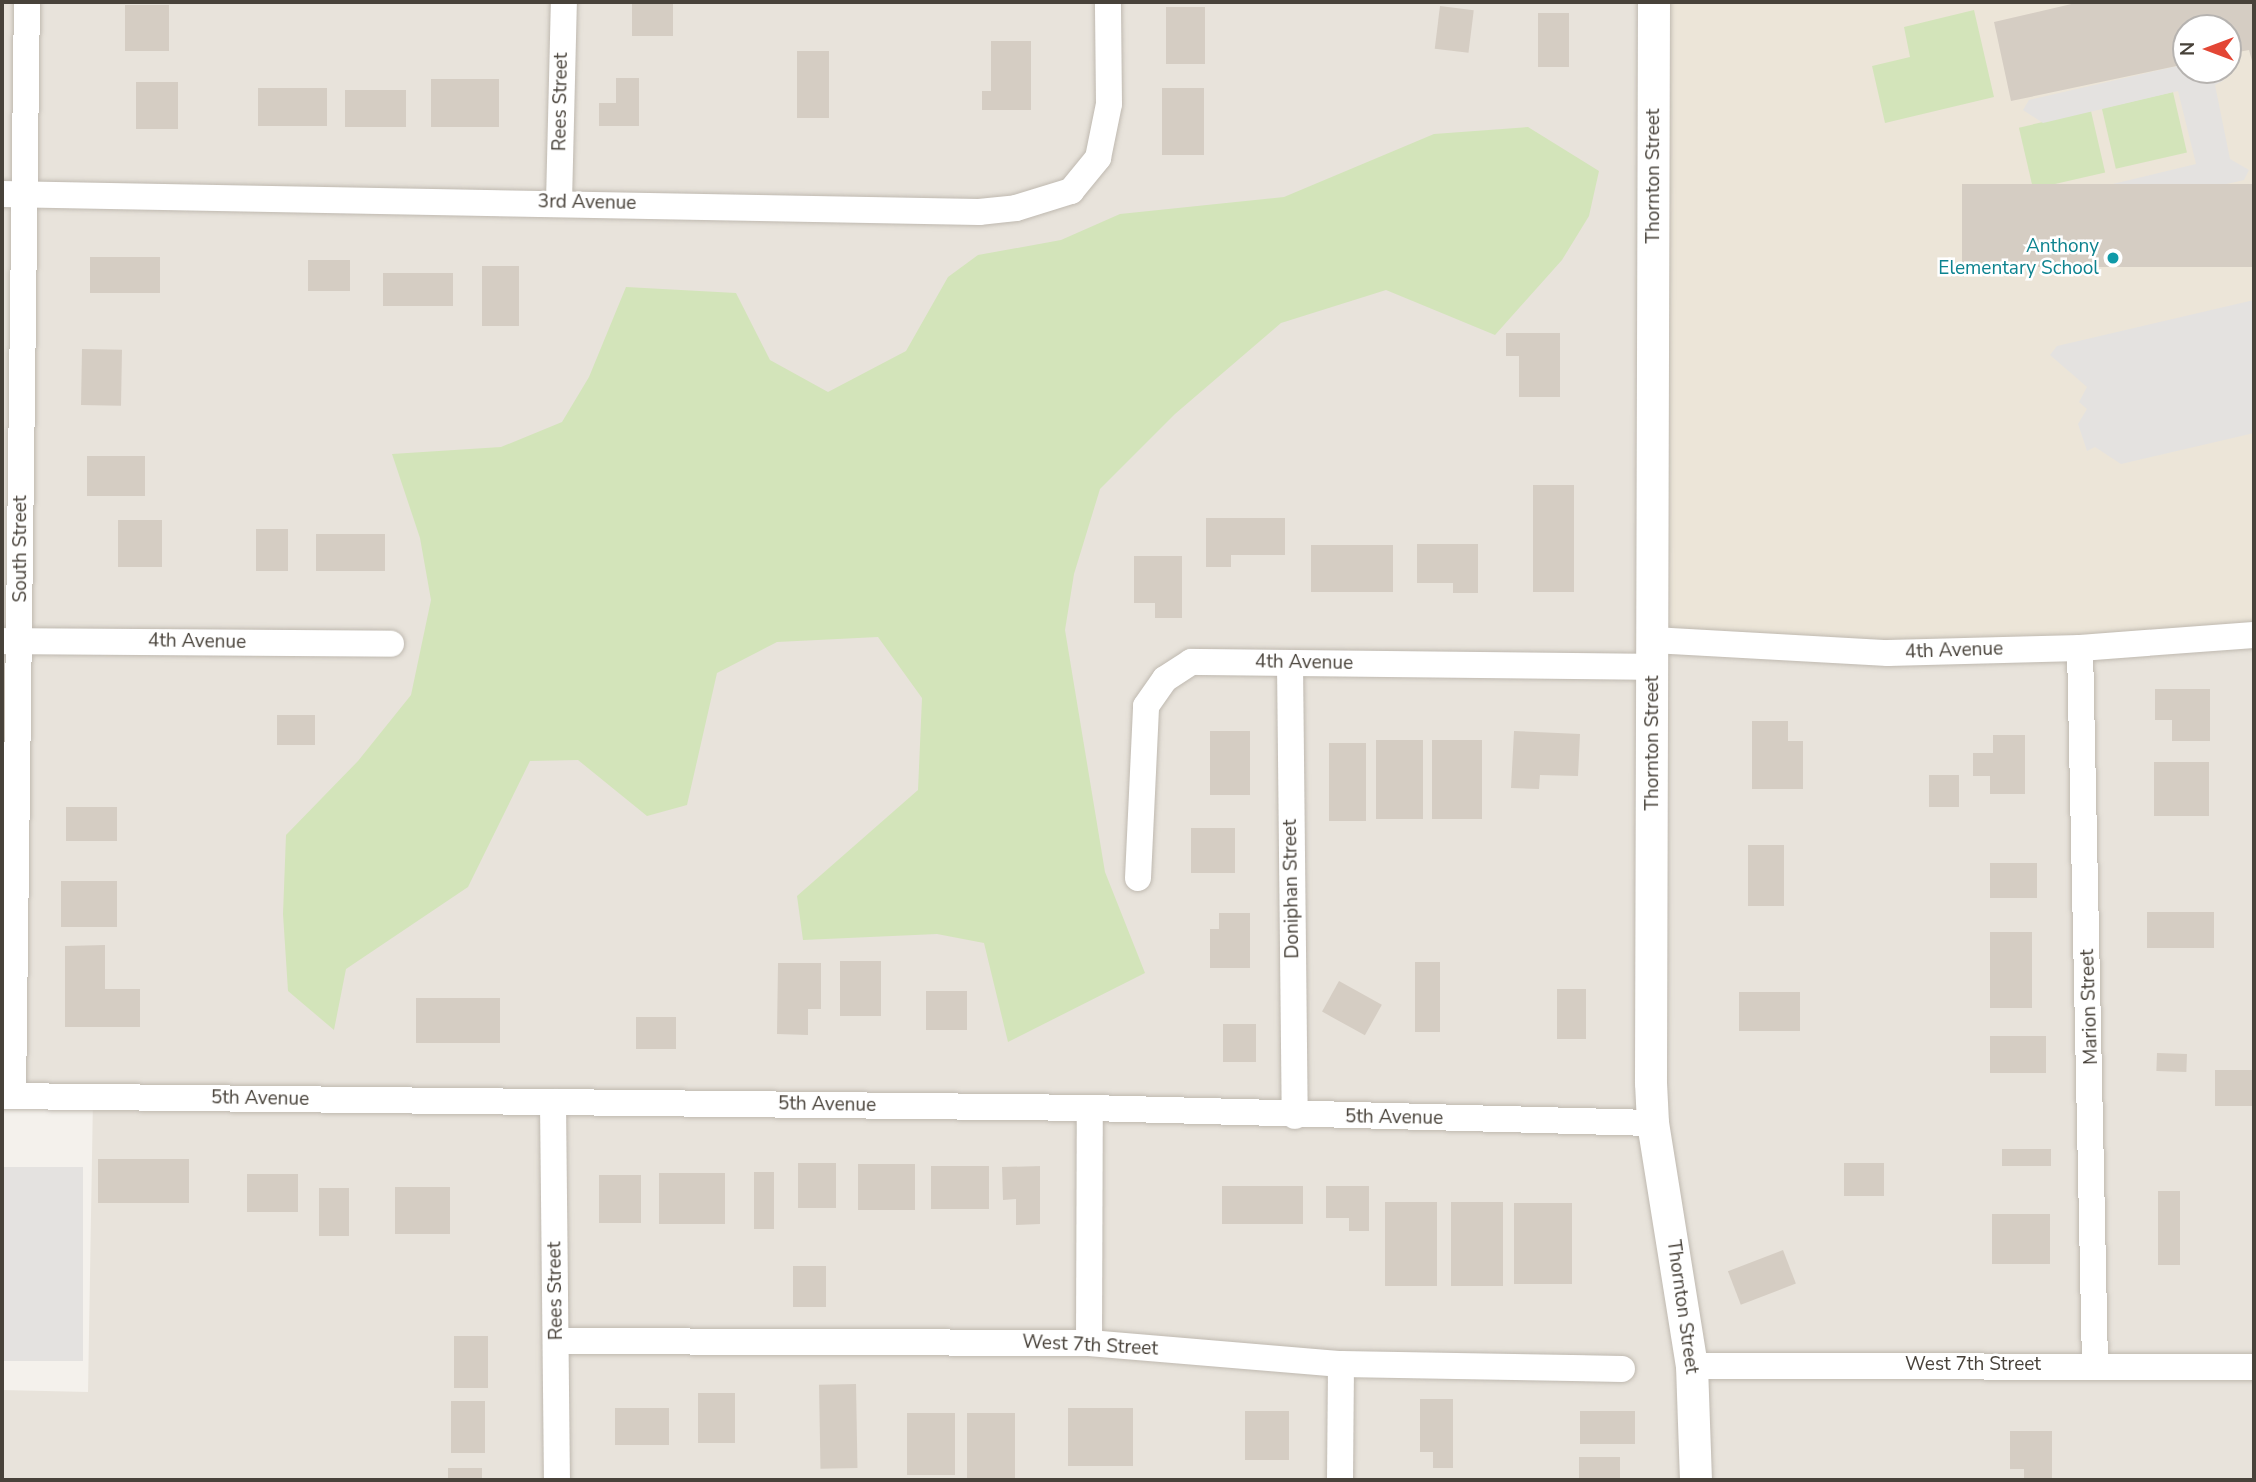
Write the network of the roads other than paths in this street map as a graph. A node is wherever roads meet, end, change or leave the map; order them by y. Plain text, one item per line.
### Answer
1 (27, 2) edge
2 (564, 2) edge
3 (1108, 2) edge
4 (1654, 2) edge
5 (13, 194) edge
6 (559, 202) junction
7 (2254, 635) edge
8 (11, 641) edge
9 (391, 644) dead end
10 (2080, 648) junction
11 (1653, 653) junction
12 (1290, 663) junction
13 (1138, 878) dead end
14 (7, 1096) edge
15 (553, 1102) junction
16 (1090, 1108) junction
17 (1295, 1116) junction
18 (1653, 1123) junction
19 (557, 1341) junction
20 (1088, 1343) junction
21 (1341, 1364) junction
22 (2095, 1365) junction
23 (1692, 1366) junction
24 (2254, 1367) edge
25 (1622, 1369) dead end
26 (557, 1480) edge
27 (1340, 1480) edge
28 (1696, 1480) edge

1 - 5 street, South Street
2 - 6 street, Rees Street
3 - 6 street, 3rd Avenue
4 - 11 street, Thornton Street
5 - 6 street, 3rd Avenue
5 - 8 street, South Street
7 - 10 street, 4th Avenue
8 - 9 street, 4th Avenue
8 - 14 street, South Street
10 - 11 street, 4th Avenue
10 - 22 street, Marion Street
11 - 12 street, 4th Avenue
11 - 18 street, Thornton Street
12 - 13 street, 4th Avenue
12 - 17 street, Doniphan Street
14 - 15 street, 5th Avenue
15 - 16 street, 5th Avenue
15 - 19 street, Rees Street
16 - 17 street, 5th Avenue
16 - 20 street
17 - 18 street, 5th Avenue
18 - 23 street, Thornton Street
19 - 20 street, West 7th Street
19 - 26 street, Rees Street
20 - 21 street, West 7th Street
21 - 25 street, West 7th Street
21 - 27 street
22 - 23 street, West 7th Street
22 - 24 street, West 7th Street
23 - 28 street, Thornton Street

